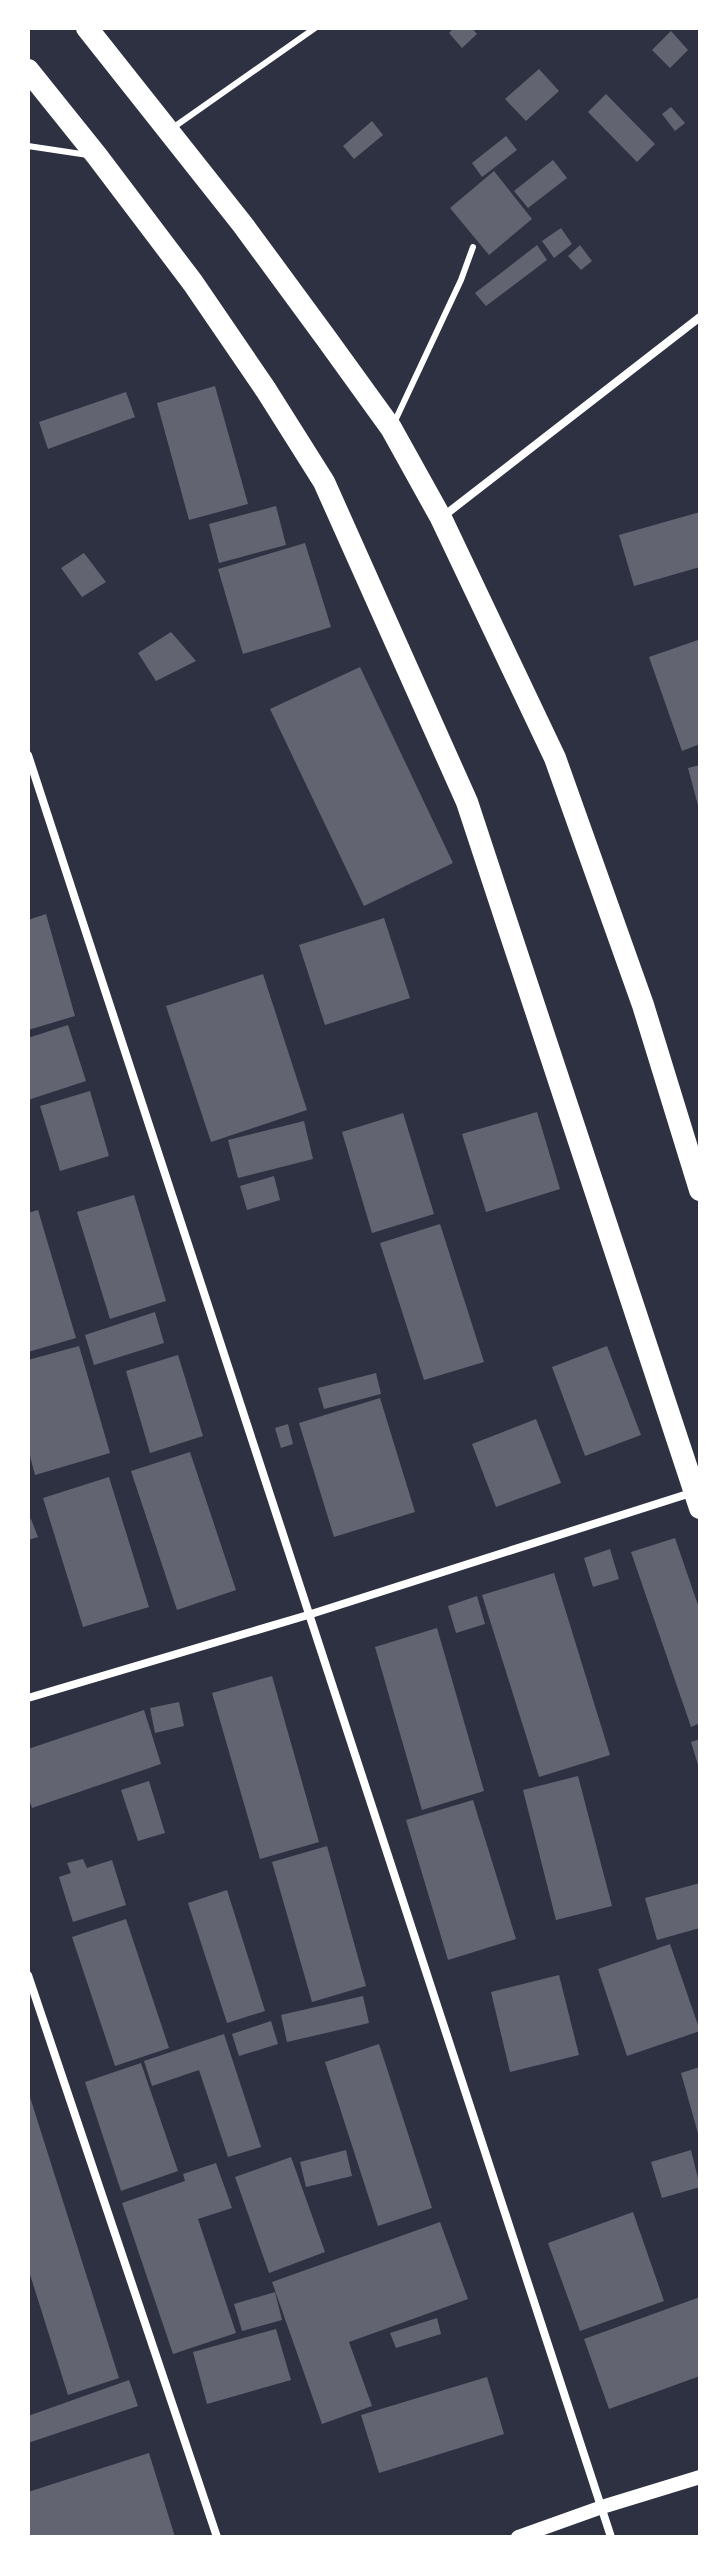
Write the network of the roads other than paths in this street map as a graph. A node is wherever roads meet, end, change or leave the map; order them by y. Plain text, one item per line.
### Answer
1 (87, 28) edge
2 (315, 28) edge
3 (28, 70) edge
4 (169, 131) junction
5 (28, 146) edge
6 (97, 156) junction
7 (473, 247) dead end
8 (700, 317) edge
9 (391, 428) junction
10 (441, 518) junction
11 (28, 755) edge
12 (700, 1190) edge
13 (697, 1500) edge
14 (308, 1615) junction
15 (28, 1698) edge
16 (28, 1975) edge
17 (700, 2477) edge
18 (602, 2507) junction
19 (217, 2537) edge
20 (518, 2537) edge
21 (611, 2537) edge

1 - 4 highway
2 - 4 lane
3 - 6 highway
4 - 9 highway
5 - 6 lane
6 - 13 highway
7 - 9 lane
8 - 10 street
9 - 10 highway
10 - 12 highway
11 - 14 street
13 - 14 street
14 - 15 street
14 - 18 street
16 - 19 street
17 - 18 street
18 - 20 street
18 - 21 street

